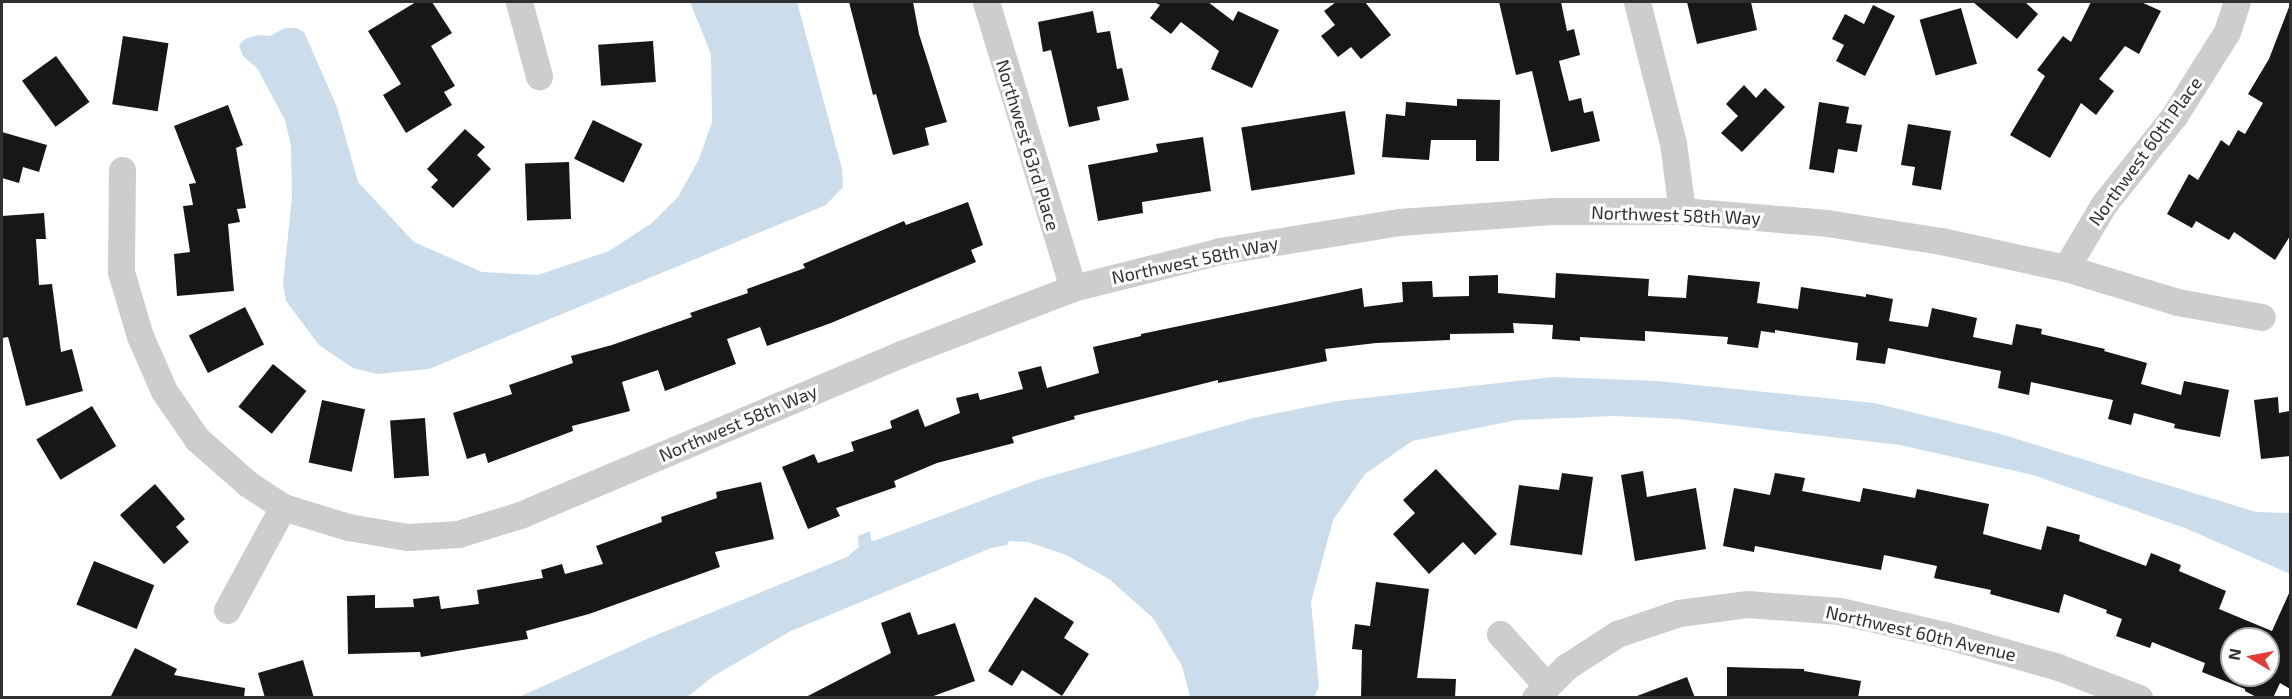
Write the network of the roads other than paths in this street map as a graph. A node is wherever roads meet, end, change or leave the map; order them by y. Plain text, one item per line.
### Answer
1 (519, 2) edge
2 (986, 2) edge
3 (1637, 2) edge
4 (2237, 2) edge
5 (539, 76) dead end
6 (122, 170) dead end
7 (1682, 211) junction
8 (2066, 268) junction
9 (1073, 288) junction
10 (2262, 317) dead end
11 (284, 507) junction
12 (227, 610) dead end
13 (1500, 634) dead end
14 (1549, 683) edge
15 (2139, 698) edge

1 - 5 street
2 - 9 street, Northwest 63rd Place
3 - 7 street
4 - 8 street, Northwest 60th Place
6 - 11 street, Northwest 58th Way
7 - 8 street, Northwest 58th Way
7 - 9 street, Northwest 58th Way
8 - 10 street, Northwest 58th Way
9 - 11 street, Northwest 58th Way
11 - 12 street
13 - 14 street
14 - 15 street, Northwest 60th Avenue

